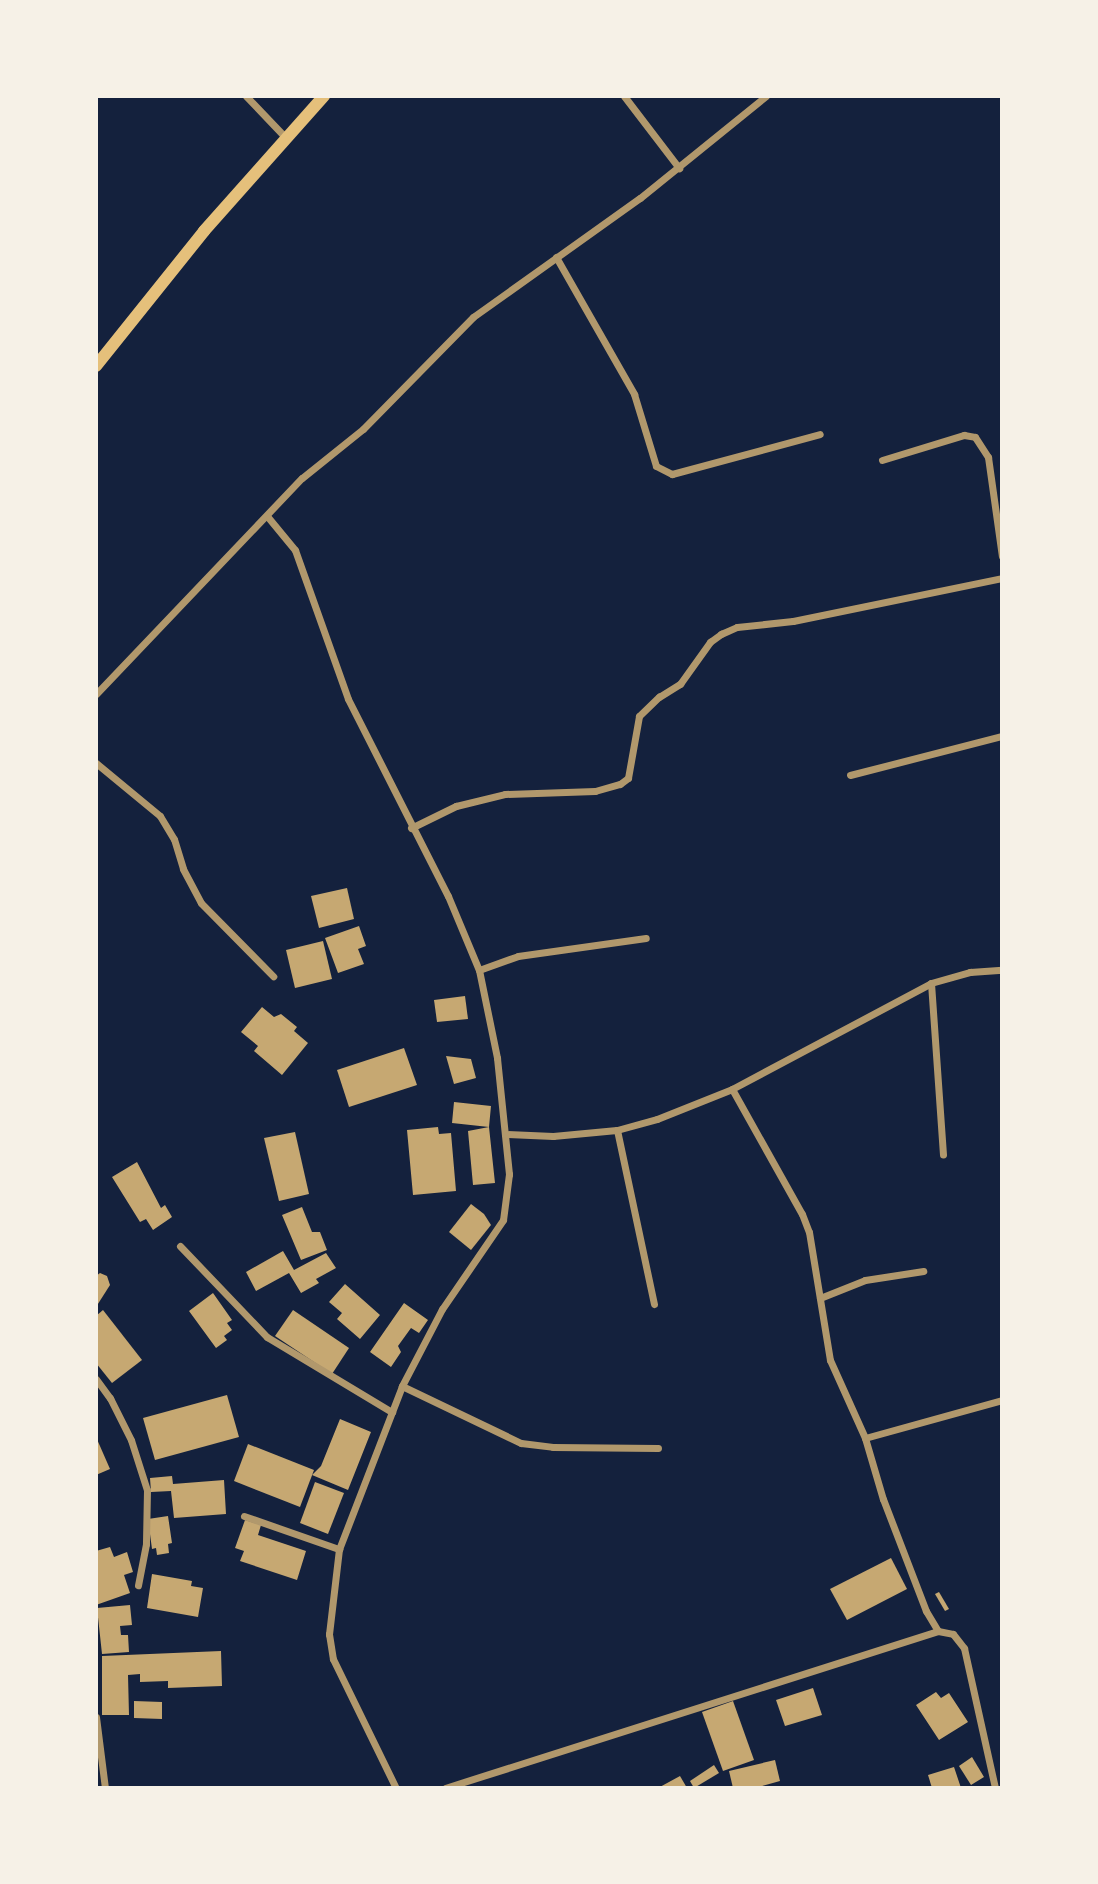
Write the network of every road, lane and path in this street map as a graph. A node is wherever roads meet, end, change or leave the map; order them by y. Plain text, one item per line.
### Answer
1 (246, 96) edge
2 (324, 96) edge
3 (624, 96) edge
4 (766, 96) edge
5 (286, 138) junction
6 (679, 168) junction
7 (556, 257) junction
8 (96, 366) edge
9 (820, 434) dead end
10 (882, 460) dead end
11 (267, 516) junction
12 (1002, 556) edge
13 (1002, 578) edge
14 (96, 694) edge
15 (1002, 736) edge
16 (96, 763) edge
17 (850, 775) dead end
18 (411, 828) junction
19 (646, 938) dead end
20 (479, 970) junction
21 (1002, 970) edge
22 (272, 976) dead end
23 (931, 983) junction
24 (732, 1089) junction
25 (617, 1130) junction
26 (505, 1134) junction
27 (943, 1155) dead end
28 (180, 1246) dead end
29 (923, 1271) dead end
30 (820, 1298) junction
31 (654, 1304) dead end
32 (96, 1379) edge
33 (402, 1386) junction
34 (1002, 1399) edge
35 (392, 1412) junction
36 (865, 1438) junction
37 (658, 1448) dead end
38 (244, 1516) dead end
39 (339, 1549) junction
40 (138, 1585) dead end
41 (937, 1631) junction
42 (96, 1717) edge
43 (105, 1788) edge
44 (396, 1788) edge
45 (445, 1788) edge
46 (995, 1788) edge

1 - 5 street
2 - 5 main road
3 - 6 street
4 - 6 street
5 - 8 main road
6 - 7 street
7 - 9 street
7 - 11 street
10 - 12 street
11 - 14 street
11 - 18 street
13 - 18 street
15 - 17 street
16 - 22 street
18 - 20 street
19 - 20 street
20 - 26 street
21 - 23 street
23 - 24 street
23 - 27 street
24 - 25 street
24 - 30 street
25 - 26 street
25 - 31 street
26 - 33 street
28 - 35 street
29 - 30 street
30 - 36 street
32 - 40 street
33 - 35 street
33 - 37 street
34 - 36 street
35 - 39 street
36 - 41 street
38 - 39 street
39 - 44 street
41 - 45 street
41 - 46 street
42 - 43 street

